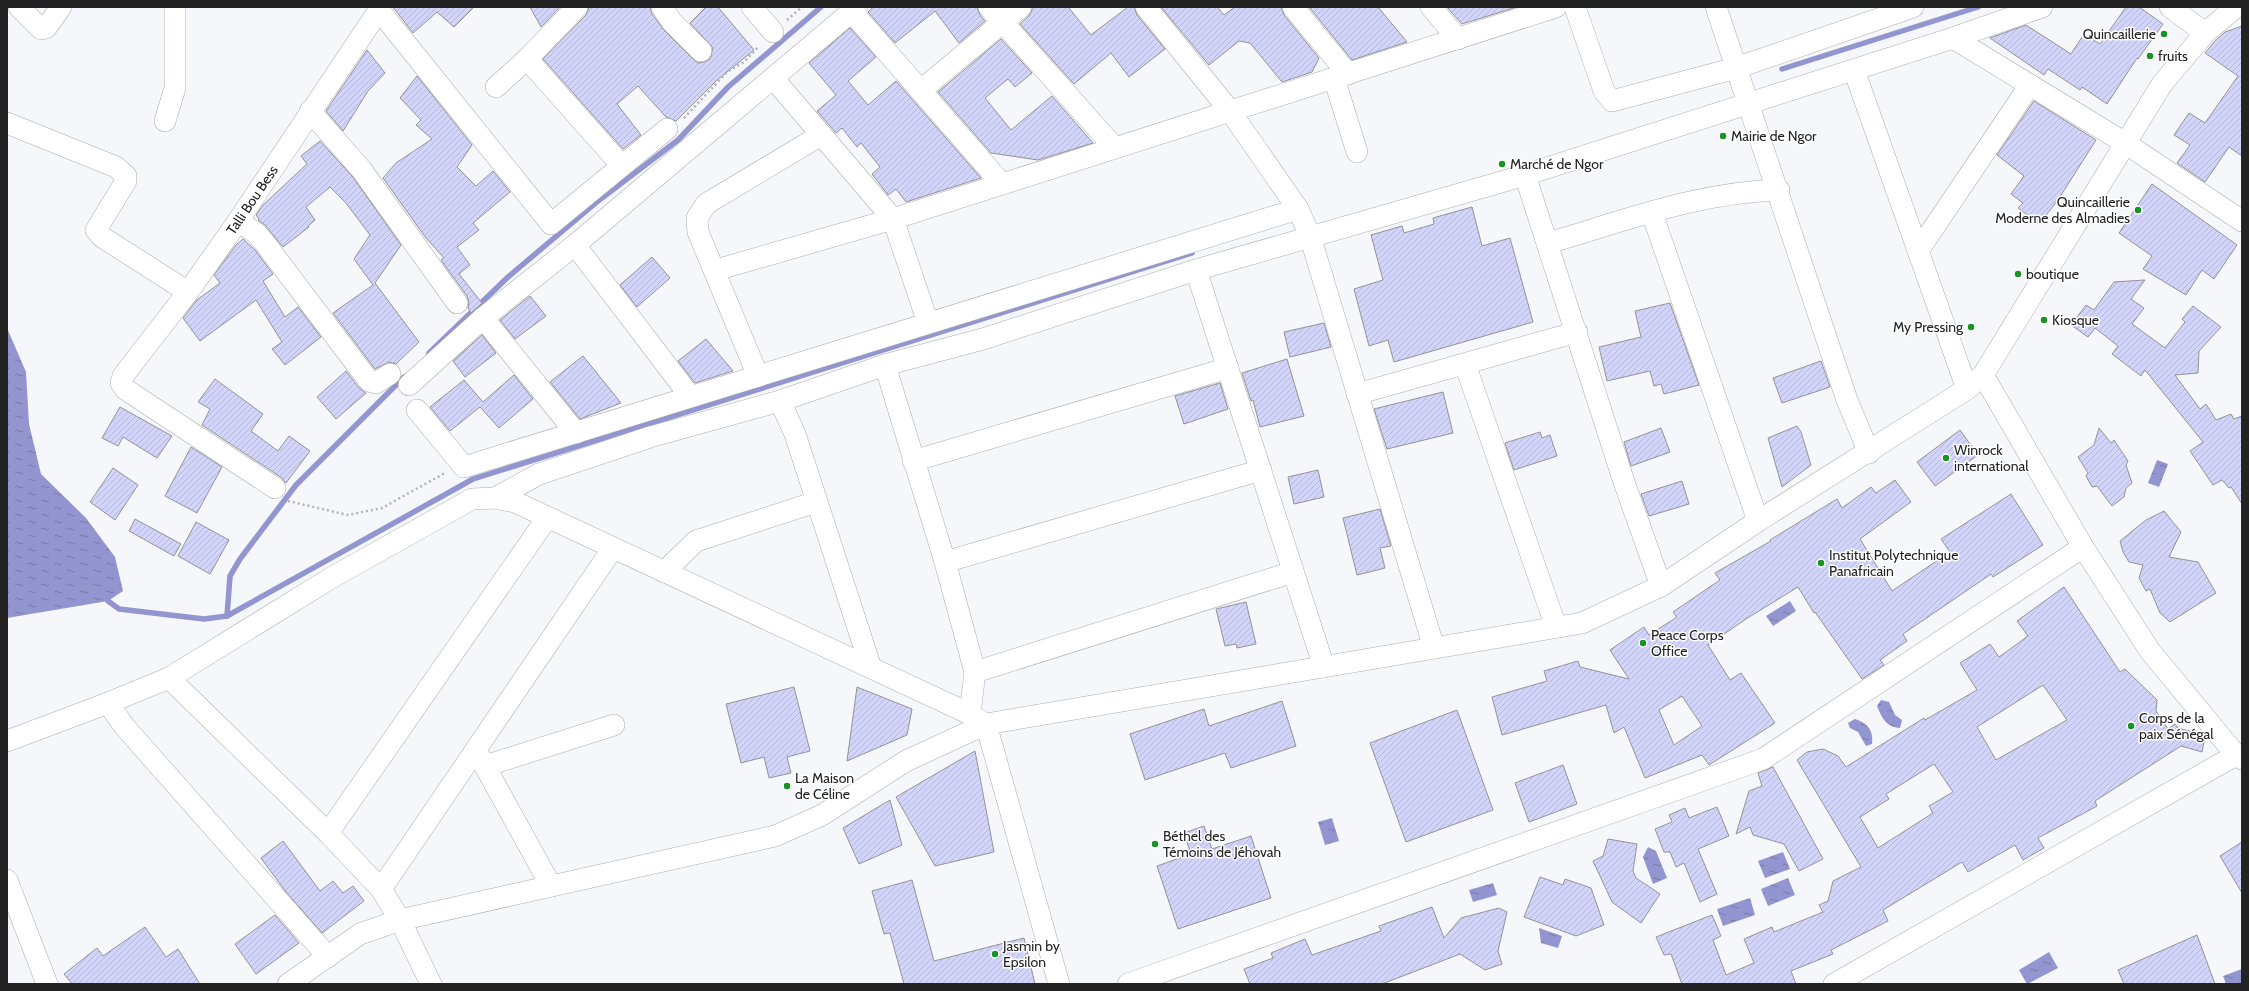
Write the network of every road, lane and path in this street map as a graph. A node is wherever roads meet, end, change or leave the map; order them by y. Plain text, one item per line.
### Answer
1 (19, 7) edge
2 (61, 7) edge
3 (175, 7) edge
4 (577, 7) edge
5 (662, 7) edge
6 (752, 7) edge
7 (802, 7) edge
8 (989, 7) edge
9 (1021, 7) edge
10 (1146, 7) edge
11 (1293, 7) edge
12 (1431, 7) edge
13 (1556, 7) edge
14 (1575, 7) edge
15 (1716, 7) edge
16 (1913, 7) edge
17 (2042, 7) edge
18 (2170, 7) edge
19 (2236, 7) edge
20 (380, 9) edge
21 (854, 9) edge
22 (1894, 11) edge
23 (1002, 23) junction
24 (773, 32) junction
25 (2205, 33) junction
26 (1954, 38) junction
27 (1458, 39) junction
28 (700, 51) dead end
29 (527, 59) junction
30 (1736, 68) junction
31 (1854, 70) junction
32 (1341, 76) junction
33 (773, 78) junction
34 (2030, 85) junction
35 (496, 87) dead end
36 (921, 90) junction
37 (1750, 103) junction
38 (310, 111) junction
39 (1230, 111) junction
40 (165, 121) dead end
41 (7, 124) edge
42 (667, 129) joint
43 (821, 135) junction
44 (2125, 143) junction
45 (1115, 148) junction
46 (1357, 152) dead end
47 (622, 166) junction
48 (1525, 175) junction
49 (1002, 184) junction
50 (1779, 190) junction
51 (1298, 209) junction
52 (1652, 213) junction
53 (893, 218) junction
54 (2242, 220) edge
55 (238, 222) junction
56 (1310, 236) junction
57 (1548, 243) junction
58 (575, 245) junction
59 (1918, 251) junction
60 (716, 270) junction
61 (1196, 270) junction
62 (188, 292) junction
63 (457, 303) dead end
64 (483, 318) junction
65 (928, 323) junction
66 (1577, 332) junction
67 (1465, 364) junction
68 (885, 365) junction
69 (1228, 368) junction
70 (390, 374) dead end
71 (1983, 375) junction
72 (758, 376) junction
73 (409, 385) dead end
74 (1967, 389) junction
75 (1357, 394) junction
76 (690, 396) junction
77 (780, 401) junction
78 (417, 410) dead end
79 (576, 433) junction
80 (1869, 452) junction
81 (913, 461) junction
82 (1261, 470) junction
83 (446, 472) dead end
84 (276, 488) dead end
85 (495, 498) junction
86 (816, 502) junction
87 (290, 503) dead end
88 (547, 518) junction
89 (1758, 521) junction
90 (612, 548) junction
91 (2083, 548) junction
92 (946, 562) junction
93 (664, 572) junction
94 (1293, 572) junction
95 (1661, 586) junction
96 (1556, 627) junction
97 (1434, 648) junction
98 (871, 668) junction
99 (1324, 668) junction
100 (975, 672) junction
101 (169, 678) junction
102 (108, 703) junction
103 (978, 719) junction
104 (614, 725) dead end
105 (7, 741) edge
106 (2239, 757) edge
107 (480, 758) junction
108 (328, 833) junction
109 (7, 880) edge
110 (551, 886) junction
111 (381, 890) junction
112 (12, 908) edge
113 (400, 920) junction
114 (328, 956) junction
115 (47, 984) edge
116 (288, 984) edge
117 (431, 984) edge
118 (1059, 984) edge
119 (1128, 984) edge
120 (1834, 984) edge

1 - 2 street
3 - 40 street
4 - 29 street
5 - 28 street
6 - 24 street
7 - 24 path
8 - 23 street
9 - 23 street
10 - 39 street
11 - 32 street
12 - 27 street
13 - 27 street
14 - 30 street
15 - 30 street
16 - 22 street
17 - 26 street
18 - 25 street
19 - 25 street
20 - 38 street, Talli Bou Bess
20 - 47 street
21 - 33 street
21 - 36 street
22 - 30 street
23 - 36 street
23 - 45 street
24 - 42 path
25 - 44 street
26 - 31 street
26 - 34 street
27 - 32 street
29 - 35 street
29 - 47 street
30 - 37 street
31 - 37 street
31 - 59 street
32 - 39 street
32 - 46 street
33 - 43 street
33 - 58 street
34 - 44 street
34 - 59 street
36 - 49 street
37 - 48 street
37 - 50 street
38 - 55 street, Talli Bou Bess
38 - 63 street
39 - 45 street
39 - 51 street
41 - 62 street
42 - 47 street
43 - 53 street
43 - 60 street
44 - 54 street
44 - 71 street
45 - 49 street
48 - 56 street
48 - 57 street
49 - 53 street
50 - 52 street
50 - 80 street
51 - 56 street
51 - 65 street
52 - 57 street
52 - 89 street
53 - 60 street
53 - 65 street
55 - 62 street, Talli Bou Bess
55 - 70 street
56 - 61 street
56 - 75 street
57 - 66 street
58 - 64 street
58 - 76 street
59 - 74 street
60 - 72 street
61 - 68 street
61 - 69 street
62 - 84 street, Talli Bou Bess
64 - 73 street
64 - 79 street
65 - 72 street
66 - 67 street
66 - 95 street
67 - 75 street
67 - 96 street
68 - 77 street
68 - 81 street
69 - 81 street
69 - 82 street
71 - 74 street
71 - 91 street
72 - 76 street
74 - 80 street
75 - 97 street
76 - 79 street
77 - 85 street
77 - 86 street
78 - 79 street
80 - 89 street
81 - 92 street
82 - 92 street
82 - 94 street
83 - 87 path
85 - 88 street
85 - 101 street
86 - 93 street
86 - 98 street
88 - 90 street
88 - 108 street
89 - 95 street
90 - 93 street
90 - 107 street
91 - 106 street
91 - 119 street
92 - 100 street
93 - 98 street
94 - 99 street
94 - 100 street
95 - 96 street
96 - 97 street
97 - 99 street
98 - 103 street
99 - 103 street
100 - 103 street
101 - 102 street
101 - 108 street
102 - 105 street
102 - 114 street
103 - 110 street
103 - 118 street
104 - 107 street
106 - 120 street
107 - 110 street
107 - 111 street
108 - 111 street
109 - 112 street
110 - 113 street
111 - 113 street
112 - 115 street
113 - 114 street
113 - 117 street
114 - 116 street

